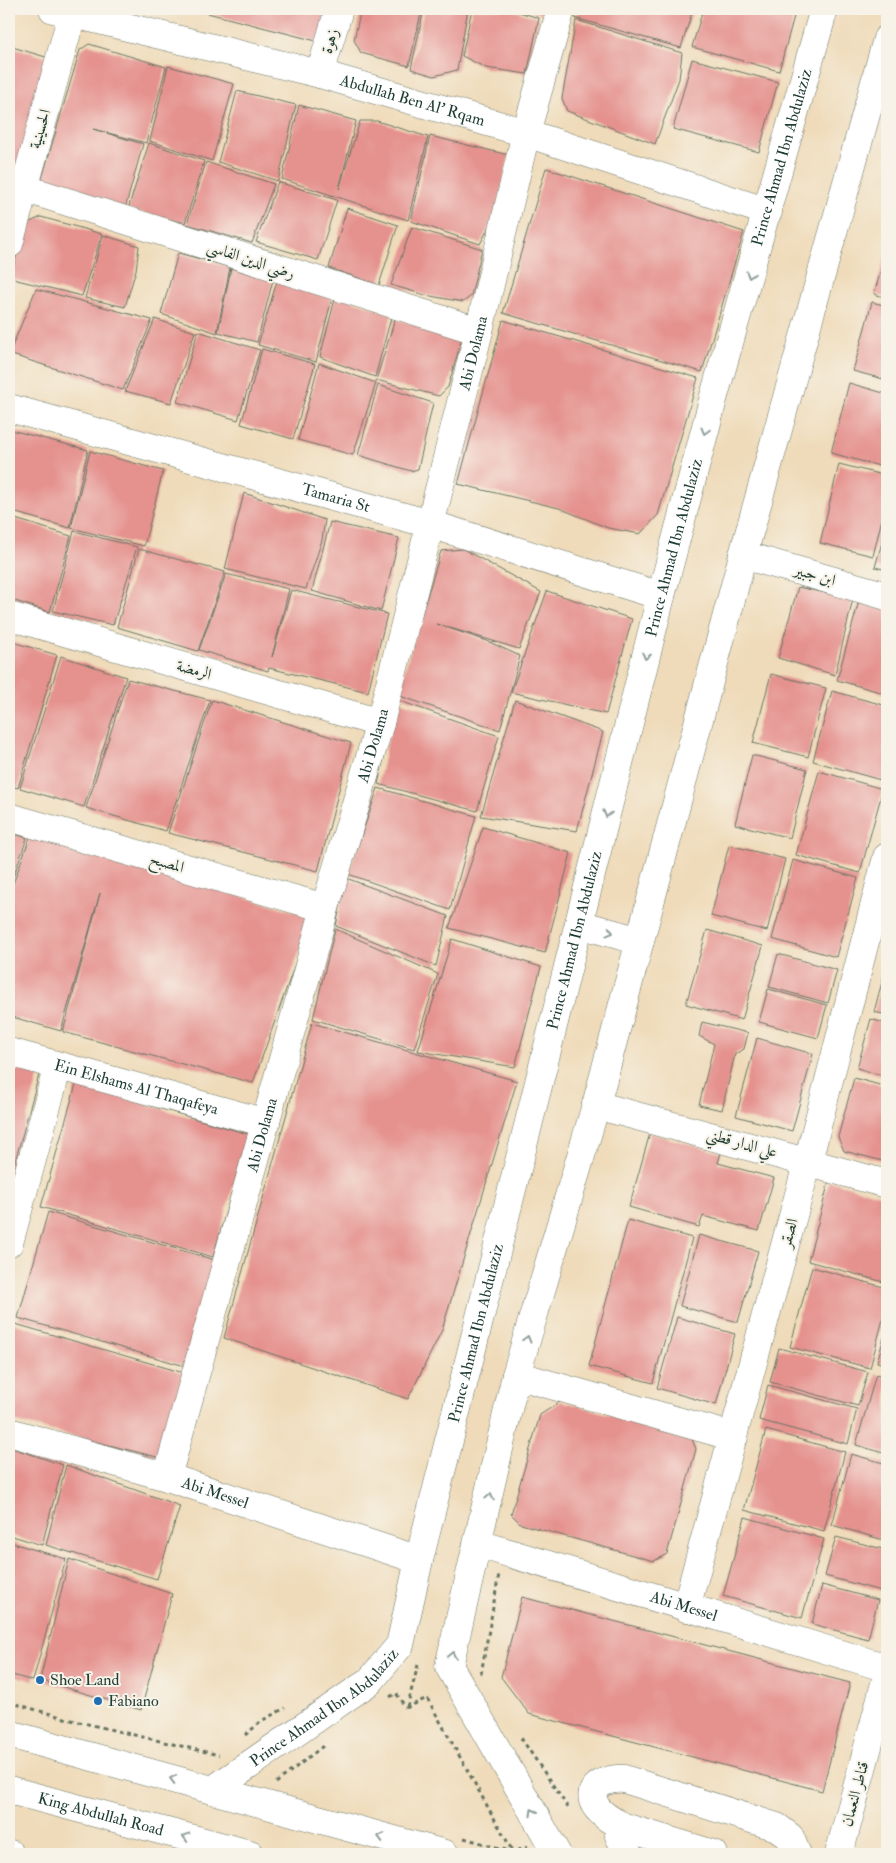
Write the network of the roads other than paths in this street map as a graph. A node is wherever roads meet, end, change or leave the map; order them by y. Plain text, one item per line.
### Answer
1 (339, 9) edge
2 (561, 9) edge
3 (824, 9) edge
4 (63, 11) edge
5 (133, 19) edge
6 (887, 39) edge
7 (320, 74) junction
8 (526, 133) junction
9 (23, 188) junction
10 (768, 212) junction
11 (9, 244) edge
12 (479, 332) junction
13 (9, 408) edge
14 (430, 524) junction
15 (742, 555) junction
16 (661, 596) junction
17 (887, 596) edge
18 (9, 616) edge
19 (380, 723) junction
20 (9, 817) edge
21 (887, 857) edge
22 (325, 908) junction
23 (579, 924) junction
24 (640, 940) junction
25 (9, 1052) edge
26 (58, 1066) junction
27 (596, 1105) junction
28 (266, 1123) junction
29 (808, 1161) junction
30 (887, 1184) edge
31 (9, 1243) edge
32 (516, 1375) junction
33 (9, 1432) edge
34 (734, 1437) junction
35 (167, 1477) junction
36 (491, 1548) junction
37 (419, 1560) junction
38 (686, 1608) junction
39 (887, 1668) edge
40 (887, 1676) edge
41 (9, 1734) edge
42 (9, 1790) edge
43 (213, 1790) junction
44 (624, 1827) junction
45 (250, 1854) edge
46 (444, 1854) edge
47 (558, 1854) edge
48 (628, 1854) edge
49 (713, 1854) edge
50 (797, 1854) edge
51 (839, 1854) edge

1 - 7 main road, زهوة
2 - 8 main road, Abi Dolama
3 - 10 main road, Prince Ahmad Ibn Abdulaziz
4 - 5 main road, Abdullah Ben Al' Rqam
4 - 9 main road, الحسينية
5 - 7 main road, Abdullah Ben Al' Rqam
6 - 15 main road
7 - 8 main road, Abdullah Ben Al' Rqam
8 - 10 main road, Abdullah Ben Al' Rqam
8 - 12 main road, Abi Dolama
9 - 11 main road, الحسينية
9 - 12 main road, رضي الدين الفاسي
10 -> 16 main road, Prince Ahmad Ibn Abdulaziz
12 - 14 main road, Abi Dolama
13 - 14 main road, Tamaria St
14 - 16 main road, Tamaria St
14 - 19 main road, Abi Dolama
15 - 17 main road, ابن جبير
15 - 24 main road
16 -> 23 main road, Prince Ahmad Ibn Abdulaziz
18 - 19 main road, الرمضة
19 - 22 main road, Abi Dolama
20 - 22 main road, المصبح
21 - 29 main road, الصقر
22 - 28 main road, Abi Dolama
23 -> 24 main road
23 - 37 main road, Prince Ahmad Ibn Abdulaziz
24 - 27 main road
25 - 26 main road, Ein Elshams Al Thaqafeya
26 - 28 main road, Ein Elshams Al Thaqafeya
26 - 31 main road
27 - 29 main road, علي الدار قطني
32 -> 27 main road
28 - 35 main road, Abi Dolama
29 - 30 main road, علي الدار قطني
29 - 34 main road, الصقر
32 - 34 main road
36 -> 32 main road
33 - 35 main road, Abi Messel
34 - 38 main road, الصقر
35 - 37 main road, Abi Messel
36 - 38 main road, Abi Messel
47 -> 36 main road
37 - 43 main road, Prince Ahmad Ibn Abdulaziz
38 - 39 main road, Abi Messel
40 - 51 main road, قناطر النعمان
43 -> 41 main road
45 -> 42 main road, King Abdullah Road
46 -> 43 main road
44 - 48 main road
44 - 49 main road
44 - 50 main road

